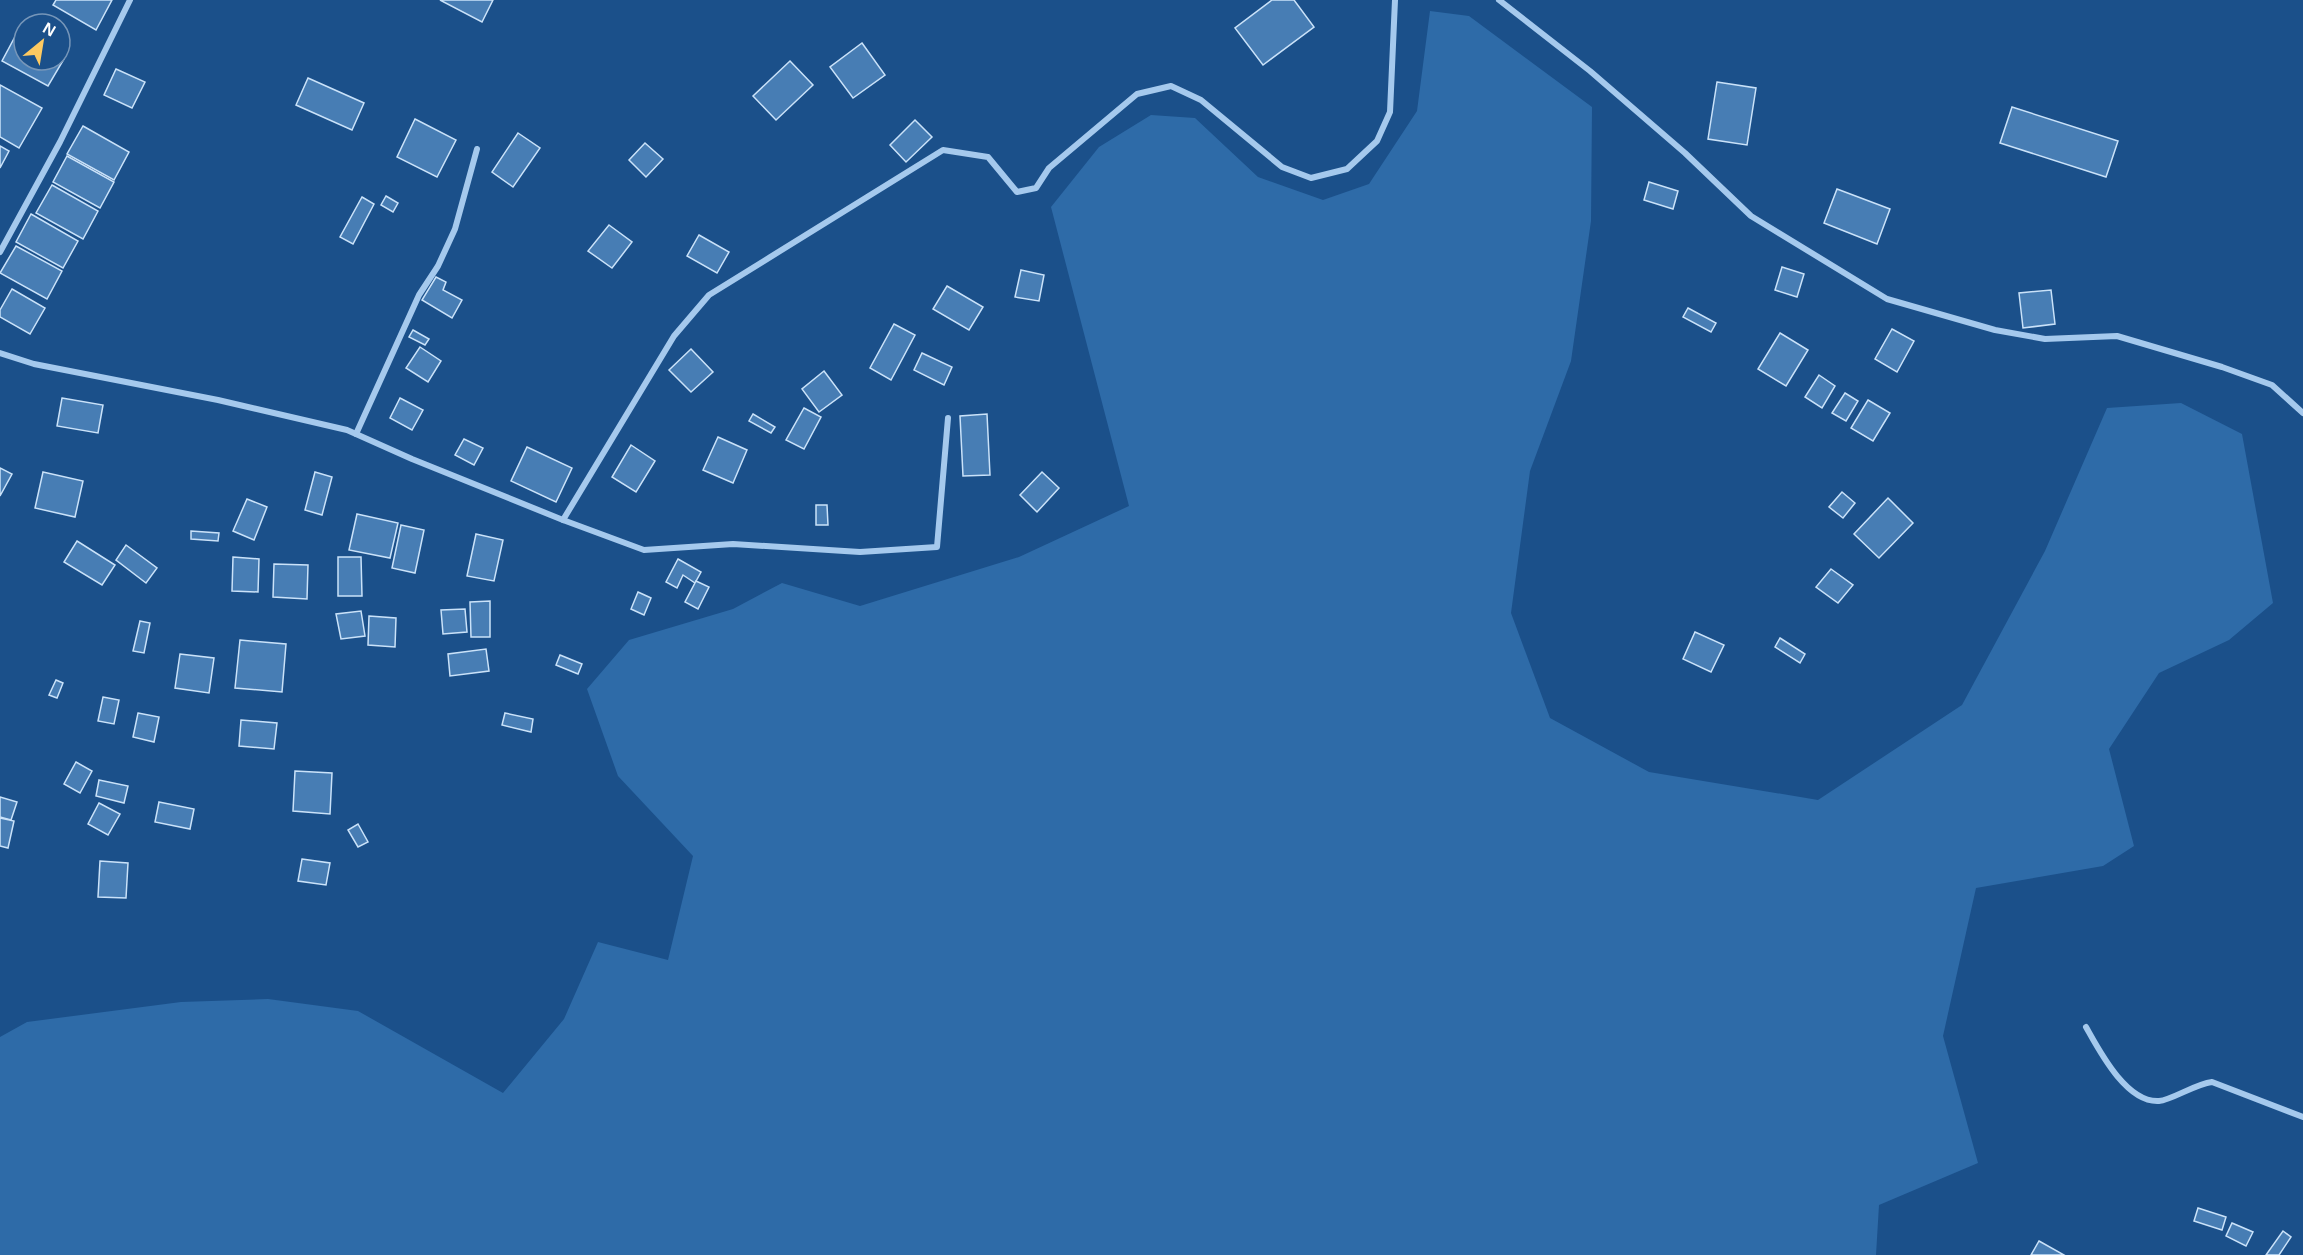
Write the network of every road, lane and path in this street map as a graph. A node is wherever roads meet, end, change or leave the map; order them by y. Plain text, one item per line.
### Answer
1 (130, 0) edge
2 (1395, 0) edge
3 (1499, 0) edge
4 (477, 149) dead end
5 (0, 252) edge
6 (0, 353) edge
7 (2303, 413) edge
8 (948, 418) dead end
9 (356, 434) junction
10 (563, 520) junction
11 (2086, 1027) dead end
12 (2303, 1117) edge

1 - 5 street
2 - 10 street
3 - 7 street
4 - 9 street
6 - 9 street
8 - 10 street
9 - 10 street
11 - 12 street

